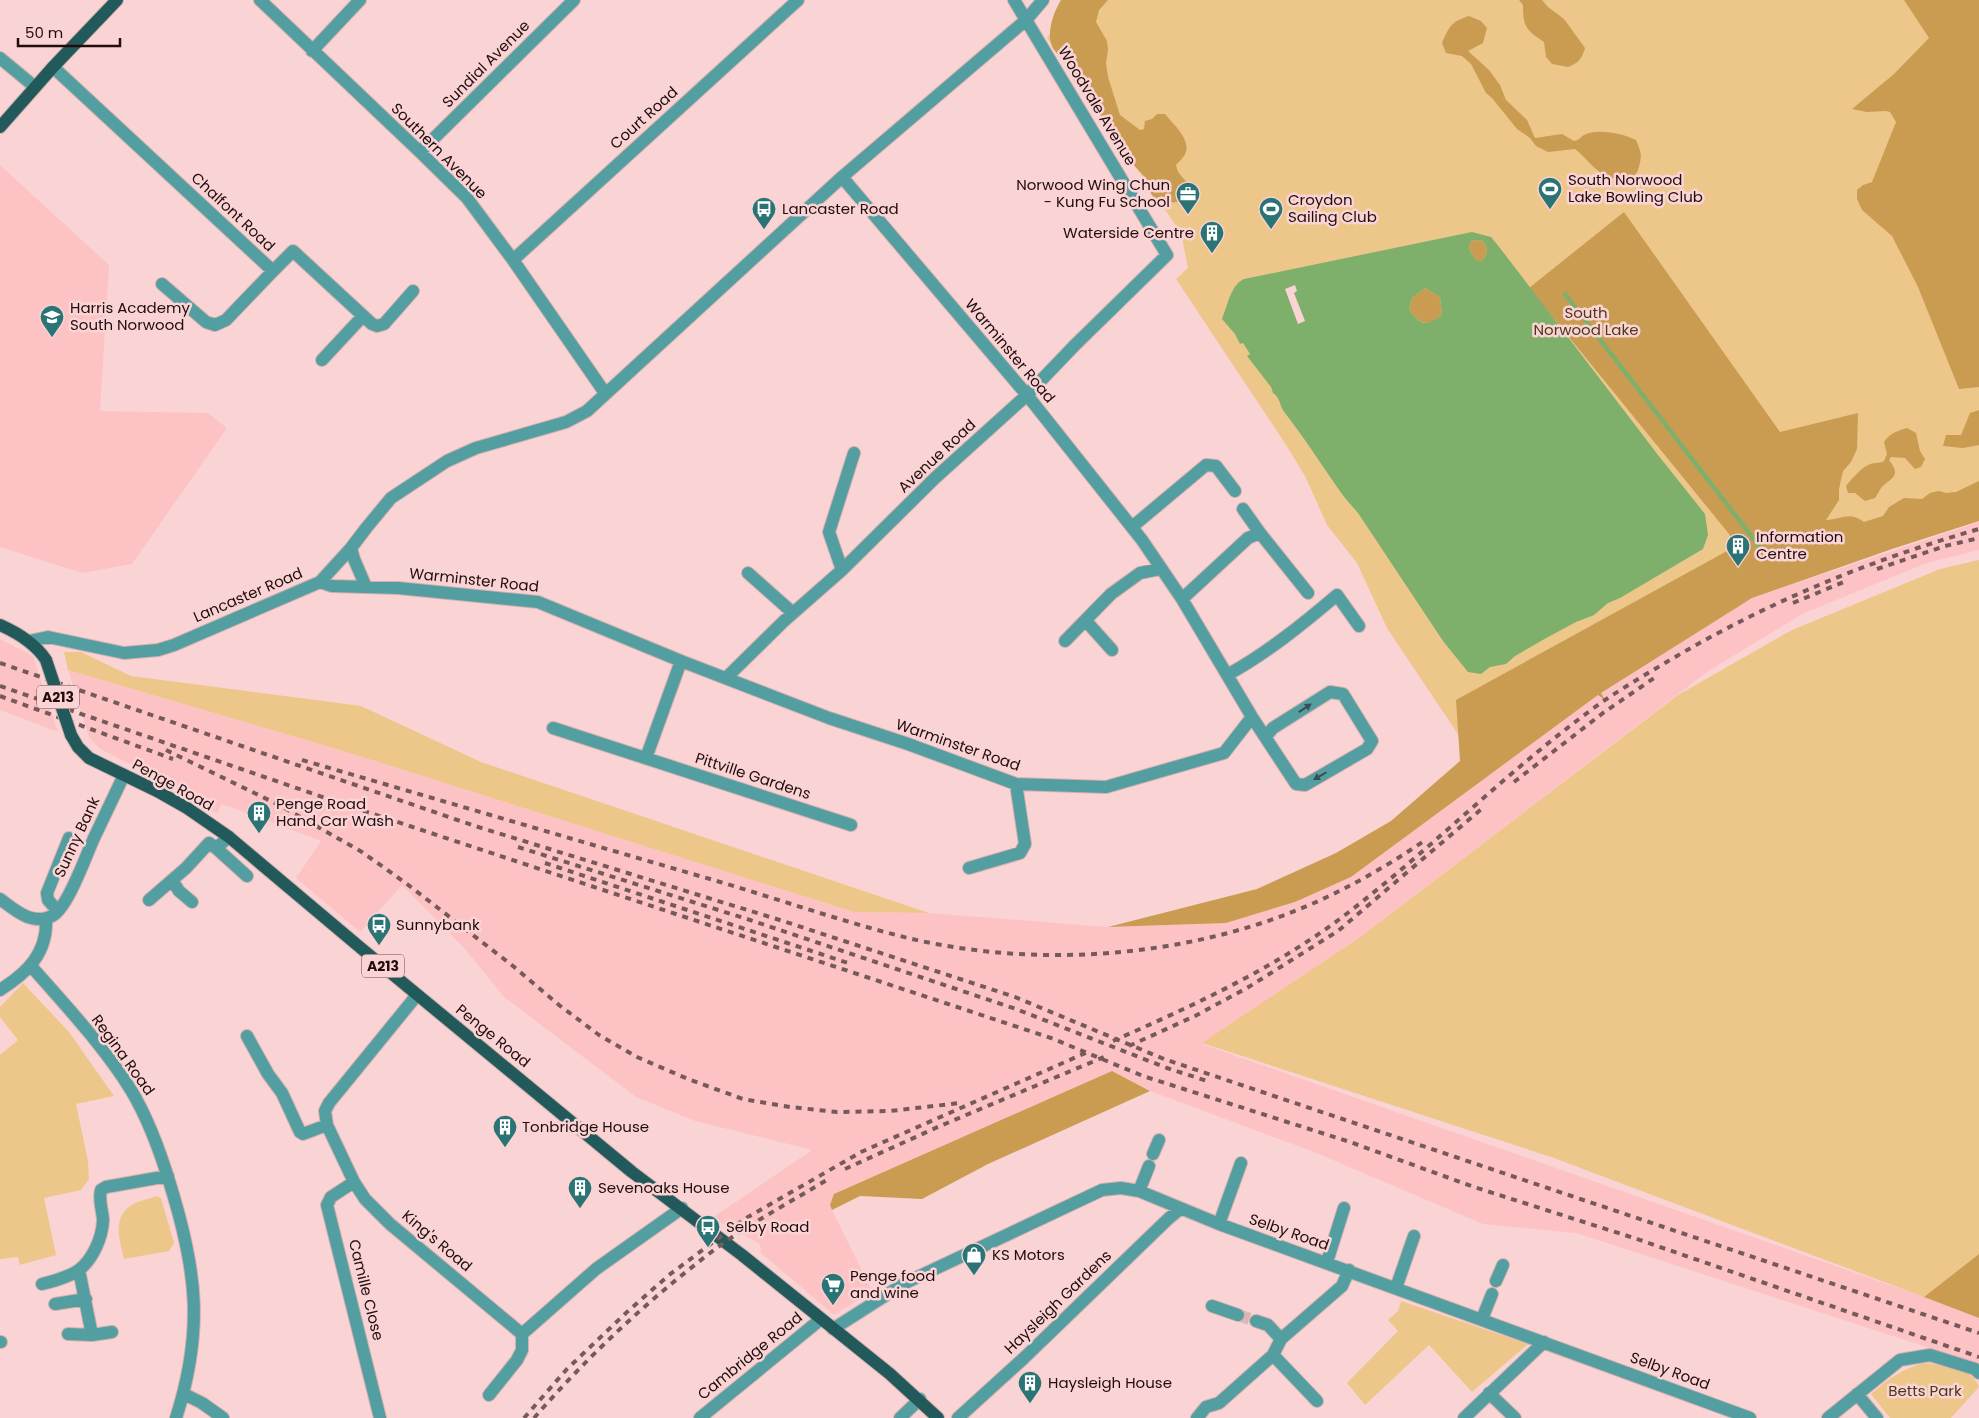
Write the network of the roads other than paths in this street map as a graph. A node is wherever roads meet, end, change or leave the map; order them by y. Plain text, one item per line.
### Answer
1 (117, 0) edge
2 (260, 0) edge
3 (360, 0) edge
4 (574, 0) edge
5 (798, 0) edge
6 (1014, 0) edge
7 (1043, 0) edge
8 (1026, 20) junction
9 (312, 51) junction
10 (0, 58) edge
11 (53, 67) junction
12 (35, 87) junction
13 (0, 127) edge
14 (420, 152) junction
15 (842, 177) junction
16 (1167, 255) joint
17 (513, 260) junction
18 (273, 271) junction
19 (162, 284) dead end
20 (413, 292) dead end
21 (363, 316) junction
22 (322, 360) dead end
23 (605, 393) junction
24 (1027, 395) junction
25 (854, 453) dead end
26 (1235, 491) dead end
27 (1243, 509) dead end
28 (1132, 527) junction
29 (1260, 533) junction
30 (351, 548) junction
31 (1160, 569) junction
32 (842, 570) junction
33 (748, 573) dead end
34 (320, 582) junction
35 (366, 587) junction
36 (1308, 593) dead end
37 (1182, 599) junction
38 (793, 613) junction
39 (1086, 621) junction
40 (0, 625) edge
41 (1358, 626) dead end
42 (29, 641) junction
43 (1065, 642) dead end
44 (1112, 650) dead end
45 (681, 661) junction
46 (1227, 674) junction
47 (726, 678) junction
48 (1252, 717) junction
49 (553, 728) dead end
50 (1266, 736) junction
51 (646, 758) junction
52 (124, 775) junction
53 (1016, 784) junction
54 (851, 825) dead end
55 (229, 837) junction
56 (69, 838) dead end
57 (216, 848) junction
58 (969, 868) dead end
59 (247, 876) dead end
60 (172, 880) junction
61 (0, 899) edge
62 (149, 900) dead end
63 (192, 902) dead end
64 (58, 911) junction
65 (46, 918) junction
66 (31, 966) junction
67 (0, 990) edge
68 (417, 994) junction
69 (247, 1036) dead end
70 (327, 1125) junction
71 (1159, 1140) dead end
72 (1241, 1164) dead end
73 (168, 1176) junction
74 (354, 1182) junction
75 (1138, 1191) junction
76 (682, 1208) junction
77 (1344, 1208) dead end
78 (1180, 1209) junction
79 (1219, 1224) junction
80 (1414, 1236) dead end
81 (1327, 1262) junction
82 (1503, 1265) dead end
83 (79, 1270) junction
84 (1348, 1270) junction
85 (1496, 1281) dead end
86 (42, 1284) dead end
87 (1396, 1288) junction
88 (1492, 1294) dead end
89 (86, 1299) junction
90 (55, 1304) dead end
91 (1212, 1306) dead end
92 (1238, 1315) tunnel mouth
93 (821, 1319) junction
94 (1482, 1319) junction
95 (1256, 1321) tunnel mouth
96 (833, 1329) junction
97 (112, 1332) dead end
98 (68, 1334) dead end
99 (522, 1334) junction
100 (92, 1335) junction
101 (1281, 1339) junction
102 (1544, 1342) junction
103 (1273, 1355) junction
104 (1979, 1373) edge
105 (1489, 1393) junction
106 (184, 1394) junction
107 (1857, 1394) junction
108 (489, 1395) dead end
109 (920, 1399) junction
110 (1318, 1401) dead end
111 (176, 1418) edge
112 (223, 1418) edge
113 (380, 1418) edge
114 (700, 1418) edge
115 (900, 1418) edge
116 (938, 1418) edge
117 (958, 1418) edge
118 (1197, 1418) edge
119 (1464, 1418) edge
120 (1515, 1418) edge
121 (1750, 1418) edge
122 (1828, 1418) edge
123 (1877, 1418) edge

1 - 11 main road
2 - 9 street, Southern Avenue
3 - 9 street
4 - 14 street, Sundial Avenue
5 - 17 street, Court Road
6 - 8 street, Woodvale Avenue
7 - 8 street, Lancaster Road
8 - 15 street, Lancaster Road
8 - 16 street, Woodvale Avenue
9 - 14 street, Southern Avenue
10 - 12 street
11 - 12 main road
11 - 18 street, Chalfont Road
12 - 13 main road
14 - 17 street, Southern Avenue
15 - 23 street, Lancaster Road
15 - 24 street, Warminster Road
16 - 24 street, Avenue Road
17 - 23 street, Southern Avenue
18 - 19 street
18 - 21 street, Chalfont Road
20 - 21 street, Chalfont Road
21 - 22 street
23 - 30 street, Lancaster Road
24 - 28 street, Warminster Road
24 - 32 street, Avenue Road
25 - 32 street
26 - 28 street
27 - 29 street
28 - 31 street, Warminster Road
29 - 36 street
29 - 37 street
30 - 34 street, Lancaster Road
30 - 35 street
31 - 37 street, Warminster Road
31 - 39 street
32 - 38 street, Avenue Road
33 - 38 street
34 - 35 street, Warminster Road
34 - 42 street, Lancaster Road
35 - 45 street, Warminster Road
37 - 46 street, Warminster Road
38 - 47 street, Avenue Road
39 - 43 street
39 - 44 street
40 - 42 main road, A213
41 - 46 street
42 - 52 main road, Penge Road / A213, bridge
45 - 47 street, Warminster Road
45 - 51 street
46 - 48 street, Warminster Road
47 - 53 street, Warminster Road
48 - 50 street
48 - 53 street, Warminster Road
49 - 51 street, Pittville Gardens
50 -> 50 street
51 - 54 street, Pittville Gardens
52 - 55 main road, Penge Road / A213
52 - 64 street, Sunny Bank
53 - 58 street
55 - 57 street
55 - 68 main road, Penge Road / A213
56 - 64 street, Sunny Bank
57 - 59 street
57 - 60 street
60 - 62 street
60 - 63 street
61 - 65 street
64 - 65 street, Sunny Bank
65 - 66 street
66 - 67 street
66 - 73 street, Regina Road
68 - 70 street
68 - 76 main road, Penge Road / A213
69 - 70 street
70 - 74 street, King's Road
71 - 75 street
72 - 79 street
73 - 83 street
73 - 106 street, Regina Road
74 - 99 street, King's Road
74 - 113 street, Camille Close
75 - 78 street, Selby Road
75 - 96 street, Selby Road
76 - 93 main road, Penge Road / A213
76 - 99 street
77 - 81 street
78 - 79 street, Selby Road
78 - 117 street, Haysleigh Gardens
79 - 81 street, Selby Road
80 - 87 street
81 - 84 street, Selby Road
82 - 85 street
83 - 86 street
83 - 89 street
84 - 87 street, Selby Road
84 - 101 street
87 - 94 street, Selby Road
88 - 94 street
89 - 90 street
89 - 100 street
91 - 92 street
93 - 96 main road, Penge Road / A213
93 - 114 street, Cambridge Road
94 - 102 street, Selby Road
95 - 101 street
96 - 109 main road, Penge Road / A213
97 - 100 street
98 - 100 street
99 - 108 street
101 - 103 street
102 - 105 street
102 - 121 street, Selby Road
103 - 110 street
103 - 118 street
104 - 107 street
105 - 119 street
105 - 120 street
106 - 111 street, Regina Road
106 - 112 street
107 - 122 street
107 - 123 street
109 - 115 street
109 - 116 main road, A213

